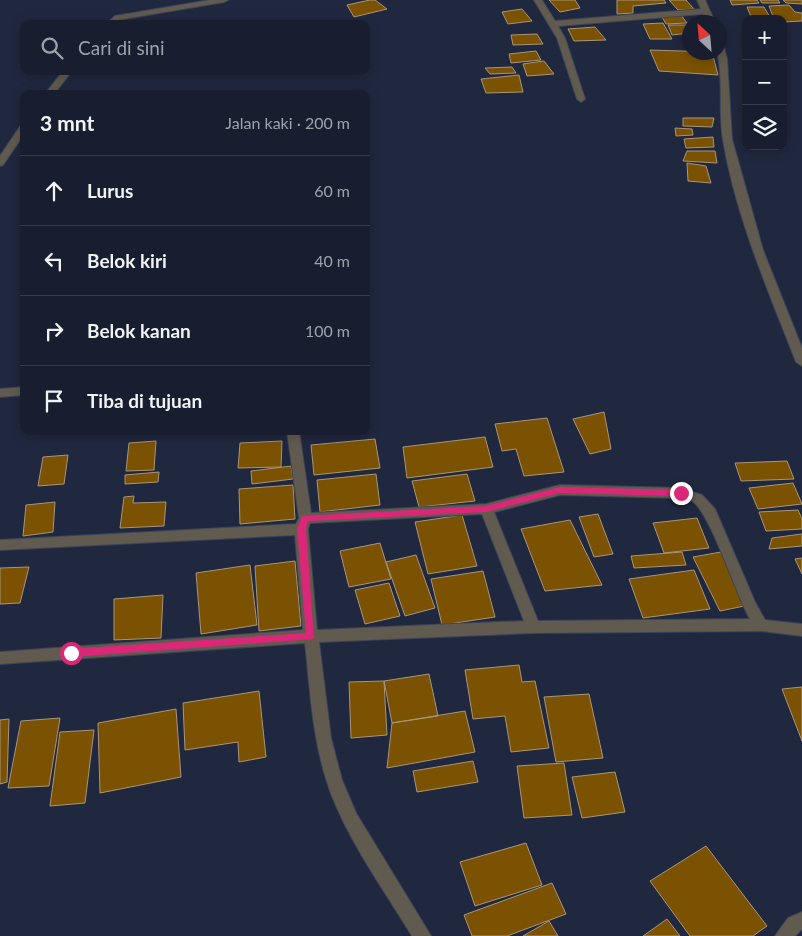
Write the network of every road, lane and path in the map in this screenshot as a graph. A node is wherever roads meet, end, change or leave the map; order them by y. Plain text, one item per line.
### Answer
1 (224, 0) edge
2 (538, 0) edge
3 (700, 0) edge
4 (708, 11) junction
5 (709, 15) edge
6 (113, 20) edge
7 (554, 24) junction
8 (723, 60) edge
9 (65, 75) edge
10 (51, 90) edge
11 (581, 99) dead end
12 (20, 133) edge
13 (0, 163) edge
14 (802, 362) edge
15 (20, 391) edge
16 (0, 393) edge
17 (294, 435) edge
18 (486, 509) junction
19 (303, 523) junction
20 (0, 546) edge
21 (761, 625) junction
22 (533, 627) junction
23 (802, 630) edge
24 (310, 636) junction
25 (0, 658) edge
26 (802, 920) edge
27 (422, 936) edge
28 (784, 936) edge

1 - 6 street
2 - 7 street
3 - 4 street
4 - 5 street
4 - 7 street
7 - 11 street
8 - 14 street
9 - 10 street
12 - 13 street
15 - 16 street
17 - 19 street
18 - 19 street
18 - 21 street
18 - 22 street
19 - 20 street
19 - 24 street
21 - 22 street
21 - 23 street
22 - 24 street
24 - 25 street
24 - 27 street
26 - 28 street

